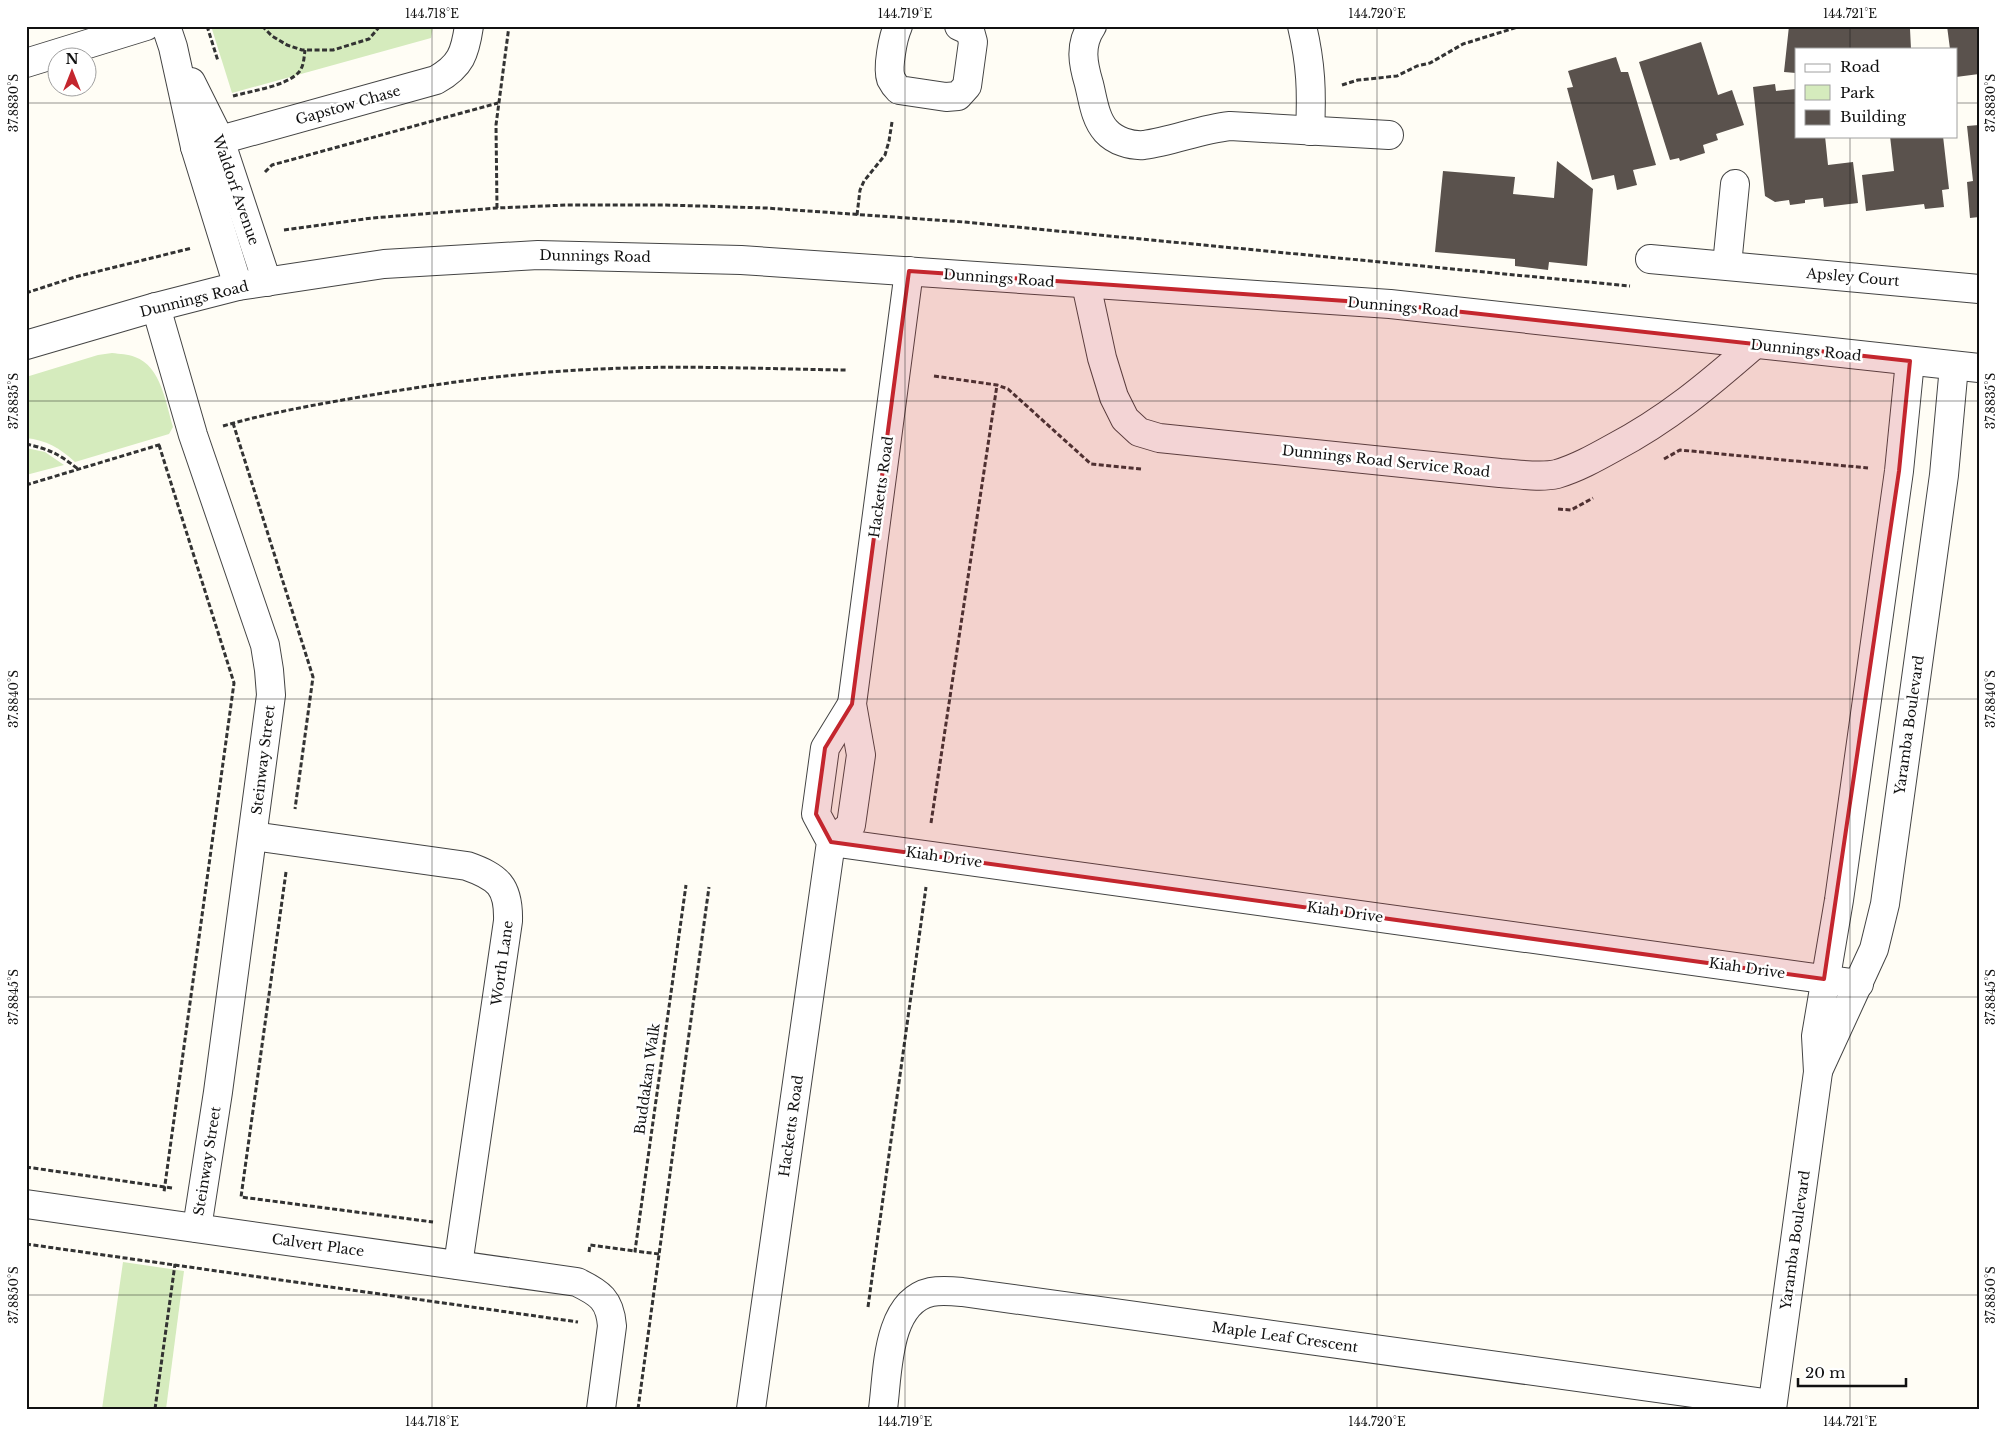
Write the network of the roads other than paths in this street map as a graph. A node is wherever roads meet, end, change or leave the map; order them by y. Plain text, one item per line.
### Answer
1 (146, 26) edge
2 (469, 26) edge
3 (898, 26) edge
4 (959, 26) edge
5 (1092, 26) edge
6 (1302, 26) edge
7 (170, 37) edge
8 (26, 63) edge
9 (1310, 131) junction
10 (1389, 136) dead end
11 (208, 143) junction
12 (1735, 184) dead end
13 (1650, 259) dead end
14 (1726, 265) junction
15 (909, 271) junction
16 (267, 282) junction
17 (1086, 284) junction
18 (238, 286) junction
19 (1979, 289) edge
20 (156, 306) junction
21 (26, 345) edge
22 (1754, 345) junction
23 (1910, 361) junction
24 (1966, 367) edge
25 (852, 704) junction
26 (253, 836) junction
27 (831, 842) junction
28 (1824, 979) junction
29 (1859, 984) junction
30 (1818, 1072) junction
31 (26, 1204) edge
32 (197, 1228) junction
33 (458, 1265) junction
34 (1772, 1406) edge
35 (601, 1409) edge
36 (751, 1409) edge
37 (883, 1409) edge

1 - 8 street
2 - 11 street, Gapstow Chase
3 - 4 street
5 - 9 street
6 - 9 street
7 - 11 street, Waldorf Avenue
9 - 10 street
11 - 16 street, Waldorf Avenue
11 - 18 street, Waldorf Avenue
12 - 14 street
13 - 14 street, Apsley Court
14 - 19 street, Apsley Court
15 - 16 street, Dunnings Road
15 - 17 street, Dunnings Road
15 - 25 street, Hacketts Road
16 - 18 street, Dunnings Road
17 - 22 street, Dunnings Road
17 - 22 street, Dunnings Road Service Road
18 - 20 street, Dunnings Road
20 - 21 street, Dunnings Road
20 - 26 street, Steinway Street
22 - 23 street, Dunnings Road
23 - 24 street, Dunnings Road
23 - 28 street, Yaramba Boulevard
24 - 29 street, Yaramba Boulevard
25 - 27 street, Hacketts Road
25 - 27 street, Hacketts Road
26 - 32 street, Steinway Street
26 - 33 street, Worth Lane
27 - 28 street, Kiah Drive
27 - 36 street, Hacketts Road
28 - 29 street, Kiah Drive
28 - 30 street, Yaramba Boulevard
29 - 30 street, Yaramba Boulevard
30 - 34 street, Yaramba Boulevard
31 - 32 street, Calvert Place
32 - 33 street, Calvert Place
33 - 35 street, Calvert Place
34 - 37 street, Maple Leaf Crescent

